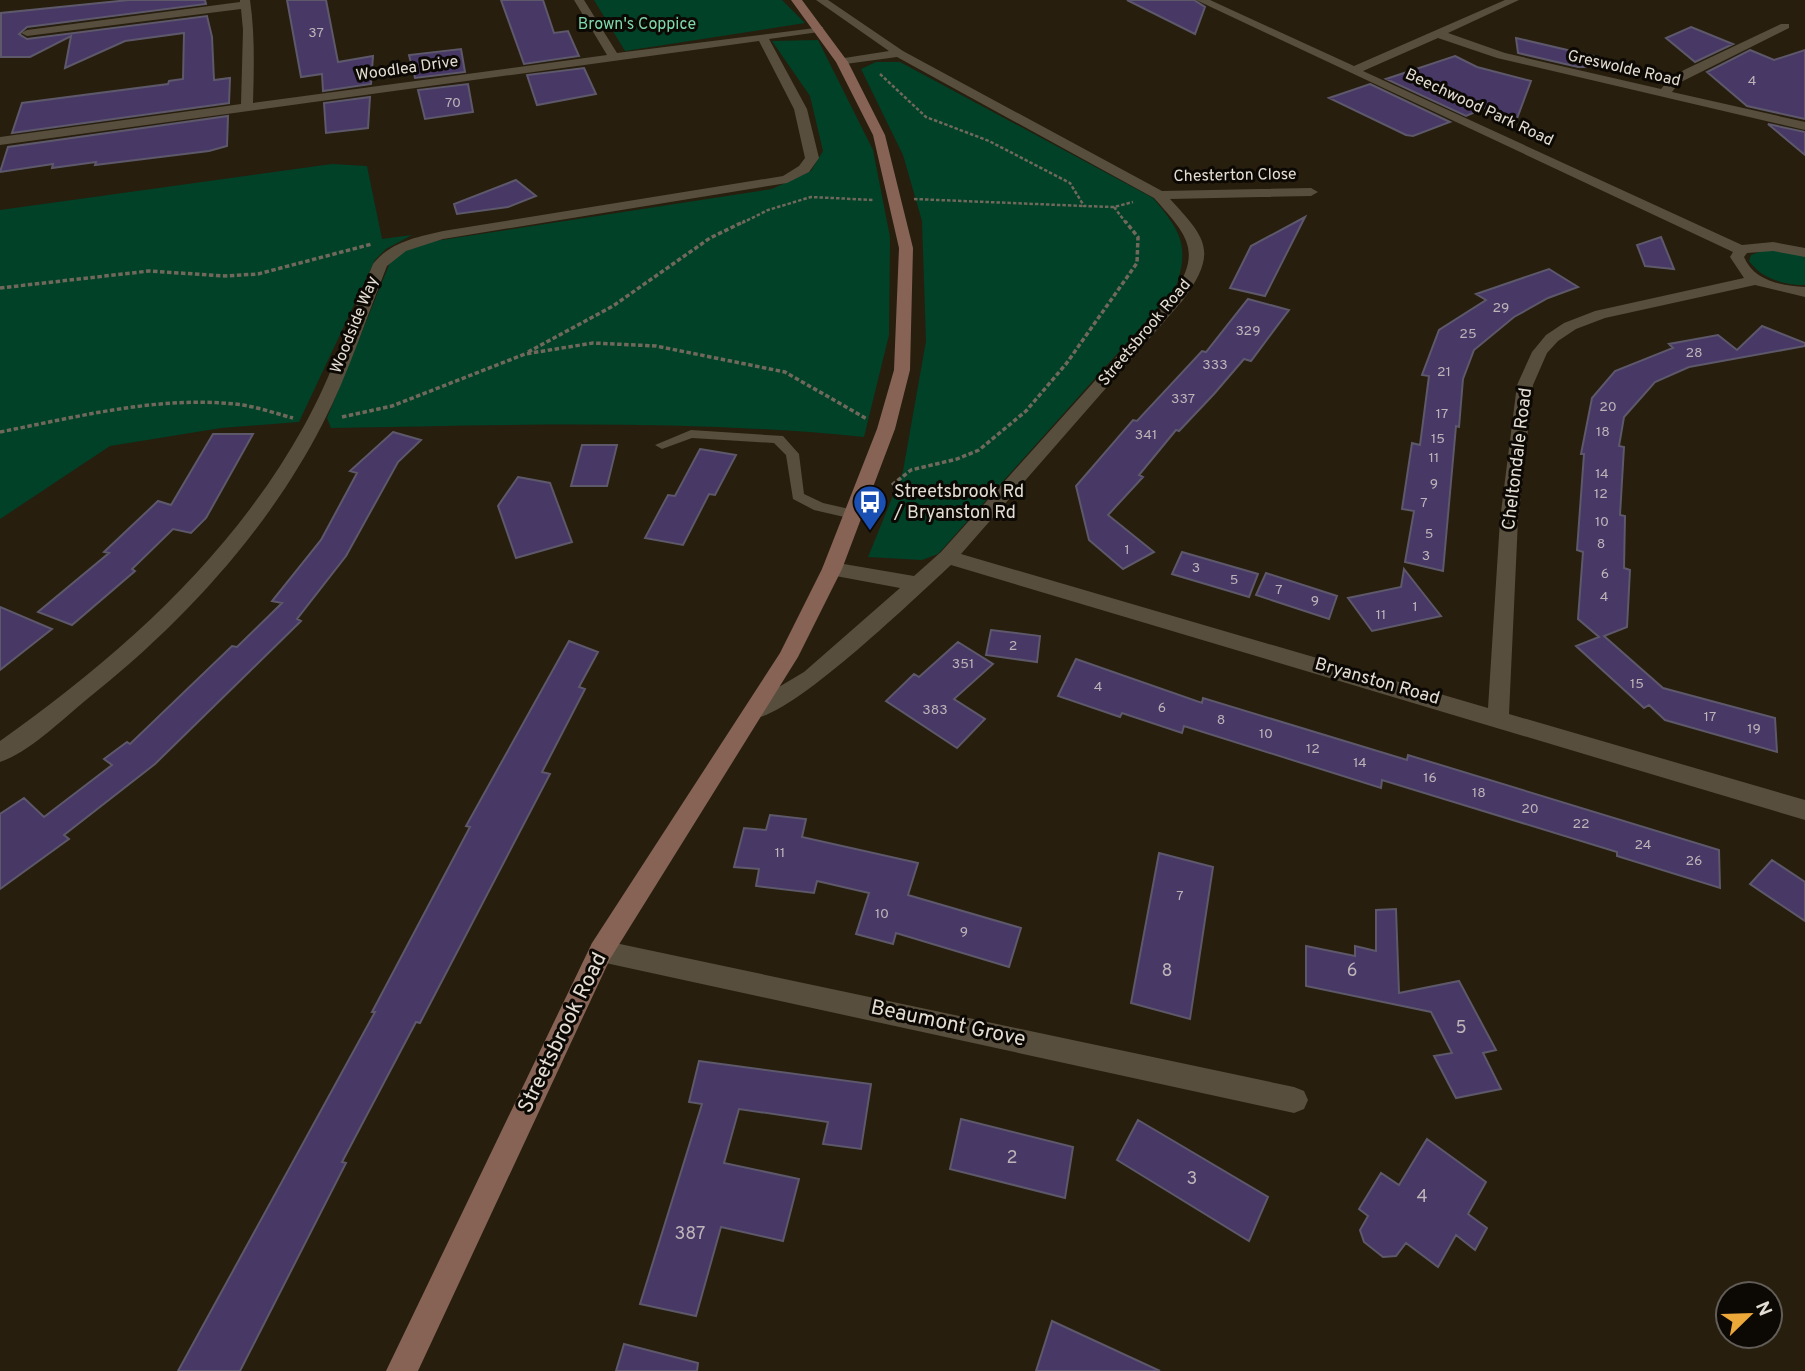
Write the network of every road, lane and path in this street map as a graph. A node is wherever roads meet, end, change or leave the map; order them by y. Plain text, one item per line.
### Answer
1 (579, 0) edge
2 (796, 0) edge
3 (821, 0) edge
4 (1201, 0) edge
5 (1506, 1) edge
6 (246, 3) edge
7 (1785, 26) dead end
8 (819, 29) junction
9 (27, 33) dead end
10 (1439, 34) junction
11 (762, 38) junction
12 (899, 54) junction
13 (614, 57) junction
14 (865, 57) junction
15 (842, 62) junction
16 (1355, 70) junction
17 (1663, 95) junction
18 (247, 107) junction
19 (1805, 126) edge
20 (0, 141) edge
21 (1311, 192) dead end
22 (1159, 195) junction
23 (896, 201) junction
24 (1084, 206) junction
25 (1114, 207) junction
26 (380, 243) dead end
27 (1741, 250) junction
28 (1805, 253) edge
29 (1758, 280) junction
30 (0, 288) edge
31 (1805, 292) edge
32 (524, 354) junction
33 (314, 423) junction
34 (886, 429) junction
35 (0, 432) edge
36 (662, 444) dead end
37 (887, 491) dead end
38 (853, 514) junction
39 (948, 557) junction
40 (832, 569) junction
41 (918, 584) junction
42 (755, 712) junction
43 (1498, 718) junction
44 (0, 752) edge
45 (1805, 810) edge
46 (601, 951) junction
47 (1294, 1100) dead end
48 (402, 1371) edge

1 - 13 street
2 - 8 main road, Streetsbrook Road
3 - 12 street, Streetsbrook Road
4 - 16 street, Beechwood Park Road
5 - 10 street
6 - 9 street
6 - 18 street
7 - 17 street
8 - 11 street, Woodlea Drive
8 - 15 main road, Streetsbrook Road
10 - 16 street
10 - 17 street, Greswolde Road
11 - 13 street, Woodlea Drive
11 - 33 street, Woodside Way
12 - 14 street
12 - 22 street, Streetsbrook Road
13 - 18 street, Woodlea Drive
14 - 15 street
14 - 24 path
15 - 23 main road, Streetsbrook Road
16 - 27 street, Beechwood Park Road
17 - 19 street, Greswolde Road
18 - 20 street, Woodlea Drive
21 - 22 street, Chesterton Close
22 - 25 path
22 - 39 street, Streetsbrook Road
23 - 24 path
23 - 32 path
23 - 34 main road, Streetsbrook Road
24 - 25 path
25 - 37 path
26 - 30 path
27 - 28 street
27 - 29 street
29 - 31 street
29 - 43 street, Cheltondale Road
32 - 33 path
32 - 34 path
33 - 35 path
33 - 44 street, Woodside Way
34 - 38 main road, Streetsbrook Road
36 - 38 lane
38 - 40 main road, Streetsbrook Road
39 - 41 street, Streetsbrook Road
39 - 43 street, Bryanston Road
40 - 41 street
40 - 42 main road, Streetsbrook Road
41 - 42 street, Streetsbrook Road
42 - 46 main road, Streetsbrook Road
43 - 45 street, Bryanston Road
46 - 47 street, Beaumont Grove
46 - 48 main road, Streetsbrook Road

